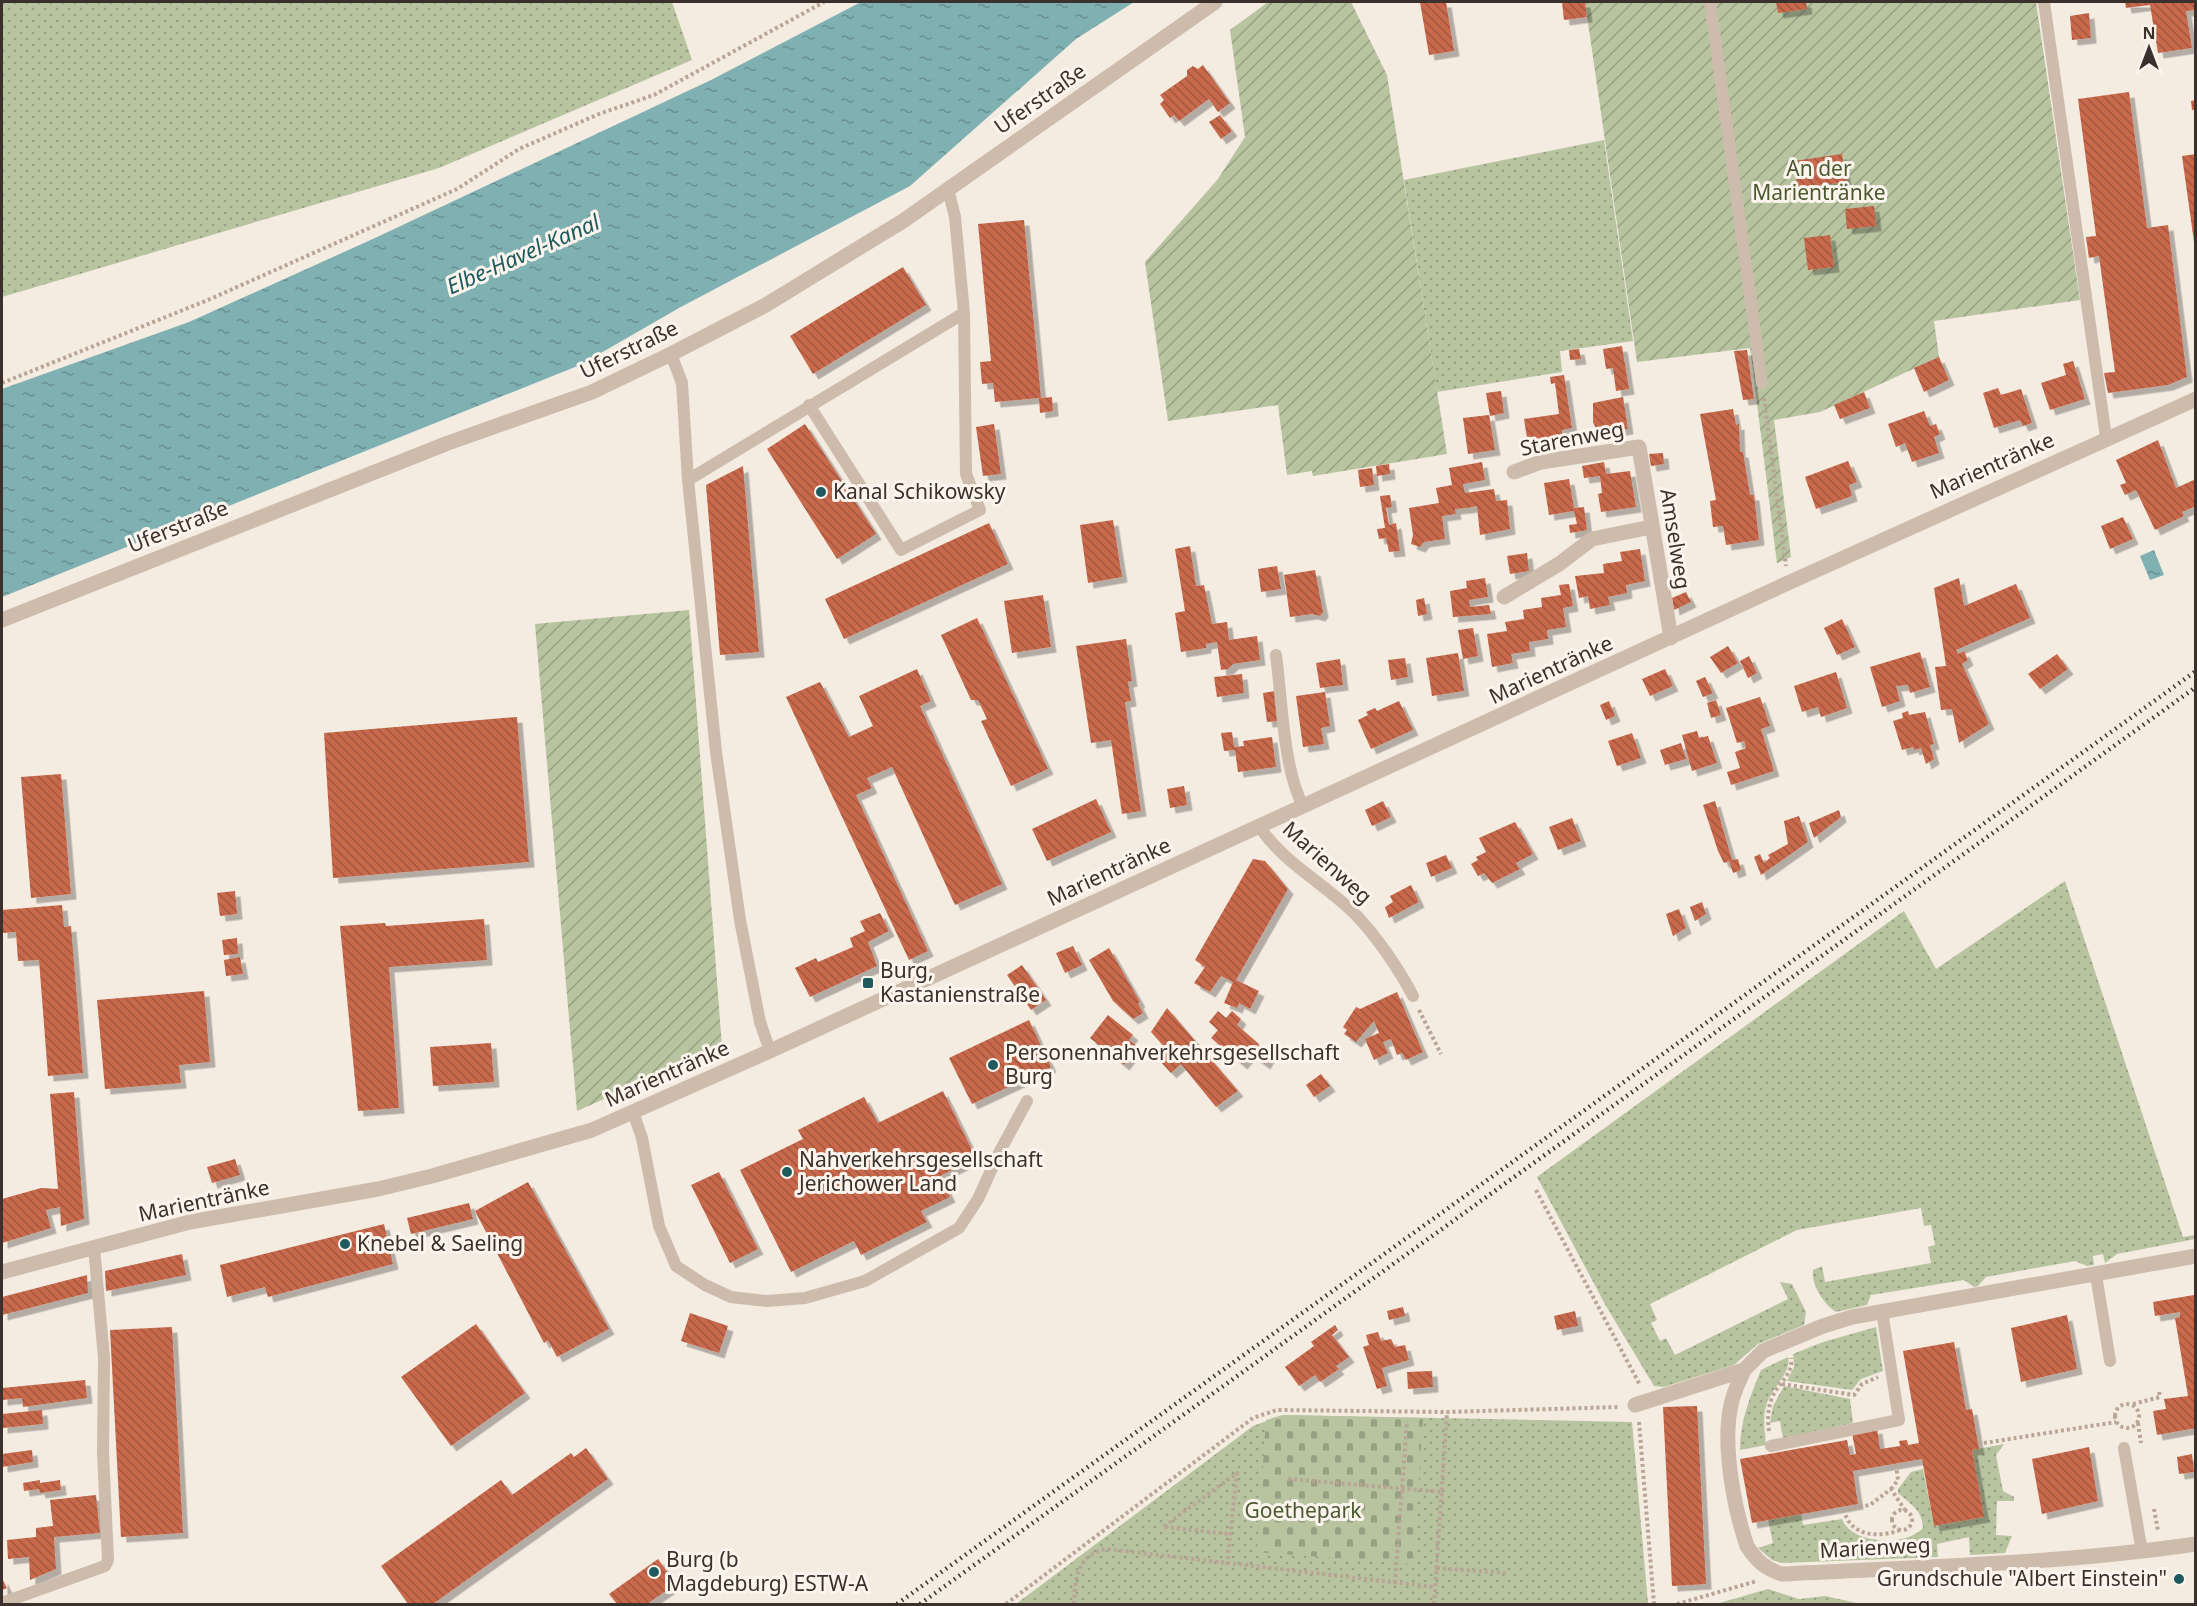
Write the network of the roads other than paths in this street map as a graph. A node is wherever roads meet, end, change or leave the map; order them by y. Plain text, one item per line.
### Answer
1 (1215, 2) edge
2 (1710, 2) edge
3 (2044, 2) edge
4 (948, 189) junction
5 (964, 313) junction
6 (671, 354) junction
7 (1762, 383) road end
8 (2196, 399) edge
9 (809, 405) junction
10 (2106, 437) junction
11 (1639, 447) joint
12 (1514, 472) dead end
13 (688, 480) junction
14 (1651, 528) junction
15 (1504, 597) dead end
16 (2, 620) edge
17 (1671, 638) junction
18 (1276, 655) dead end
19 (1303, 806) junction
20 (1259, 826) junction
21 (1413, 996) road end
22 (770, 1051) junction
23 (1027, 1101) dead end
24 (633, 1112) junction
25 (94, 1247) junction
26 (2196, 1256) edge
27 (2, 1272) edge
28 (2096, 1275) junction
29 (1882, 1311) junction
30 (2110, 1361) dead end
31 (1744, 1370) junction
32 (1641, 1402) road end
33 (1771, 1446) road end
34 (2124, 1448) dead end
35 (2196, 1544) edge
36 (2142, 1552) junction
37 (2, 1603) edge

1 - 4 street, Uferstraße
2 - 7 lane
3 - 10 lane
4 - 5 lane
4 - 6 street, Uferstraße
5 - 9 lane
5 - 9 lane
6 - 13 lane
6 - 16 street, Uferstraße
8 - 10 street, Marientränke
9 - 13 lane
10 - 17 street, Marientränke
11 - 12 street, Starenweg
11 - 14 street, Amselweg
13 - 22 lane
14 - 15 street
14 - 17 street, Amselweg
17 - 19 street, Marientränke
18 - 19 lane
19 - 20 street, Marientränke
20 - 21 lane, Marienweg
20 - 22 street, Marientränke
22 - 24 street, Marientränke
23 - 24 lane
24 - 25 street, Marientränke
25 - 27 street, Marientränke
25 - 37 lane
26 - 28 street
28 - 29 street
28 - 30 lane
29 - 31 street
29 - 33 lane
31 - 32 street
31 - 36 street, Marienweg
34 - 36 lane
35 - 36 street, Marienweg

